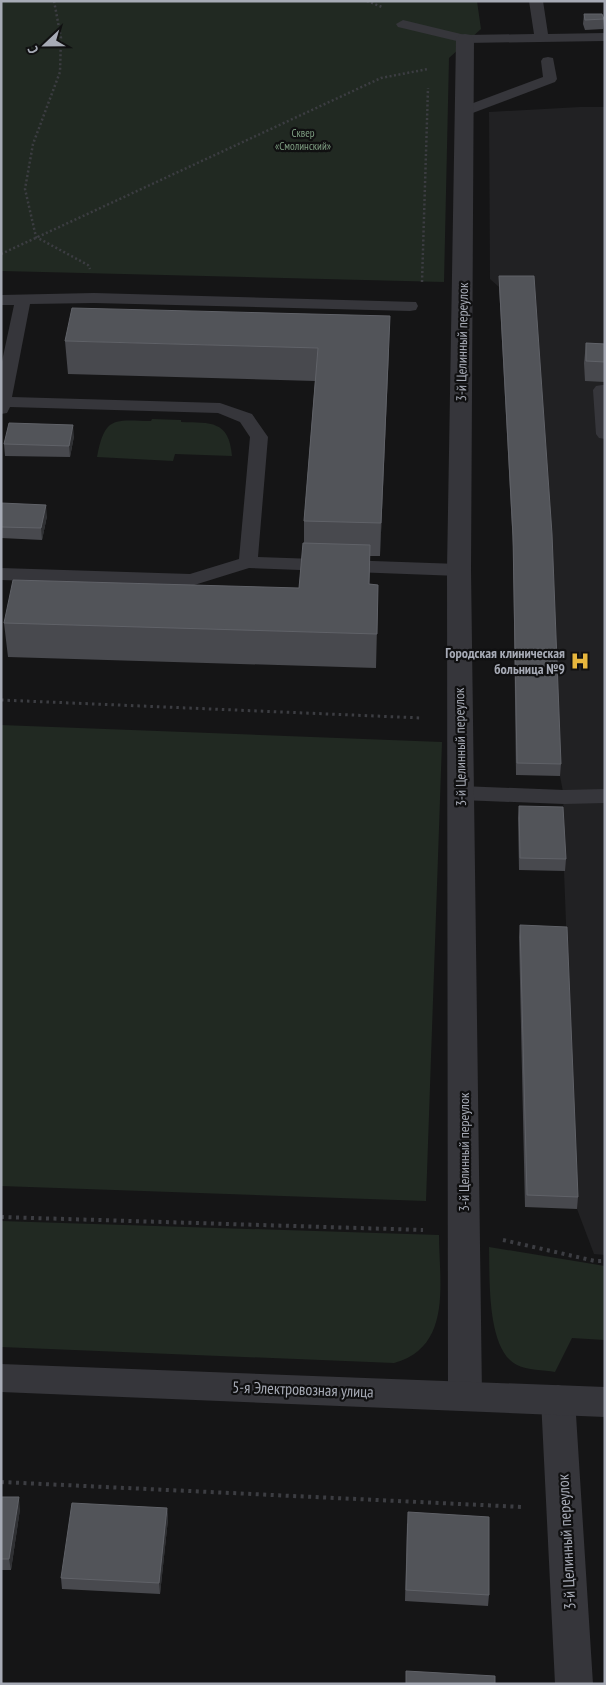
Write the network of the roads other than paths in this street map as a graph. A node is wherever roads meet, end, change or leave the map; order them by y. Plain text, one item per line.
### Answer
1 (536, 1) edge
2 (403, 24) dead end
3 (605, 37) edge
4 (542, 38) junction
5 (465, 39) junction
6 (548, 61) dead end
7 (464, 111) junction
8 (1, 300) edge
9 (23, 300) junction
10 (410, 306) dead end
11 (605, 390) edge
12 (2, 405) edge
13 (605, 434) edge
14 (248, 562) junction
15 (459, 570) junction
16 (1, 574) edge
17 (461, 793) junction
18 (605, 796) edge
19 (1, 1378) edge
20 (465, 1395) junction
21 (558, 1400) junction
22 (605, 1402) edge
23 (574, 1684) edge

1 - 4 lane
2 - 5 lane
3 - 4 lane
4 - 5 lane
5 - 7 street, 3-й Целинный переулок
6 - 7 lane
7 - 15 street, 3-й Целинный переулок
8 - 9 lane
9 - 10 lane
9 - 12 lane
11 - 13 lane
12 - 14 lane
14 - 15 lane
14 - 16 lane
15 - 17 street, 3-й Целинный переулок
17 - 18 lane
17 - 20 street, 3-й Целинный переулок
19 - 20 street, 5-я Электровозная улица
20 - 21 street, 5-я Электровозная улица
21 - 22 street, 5-я Электровозная улица
21 - 23 street, 3-й Целинный переулок

